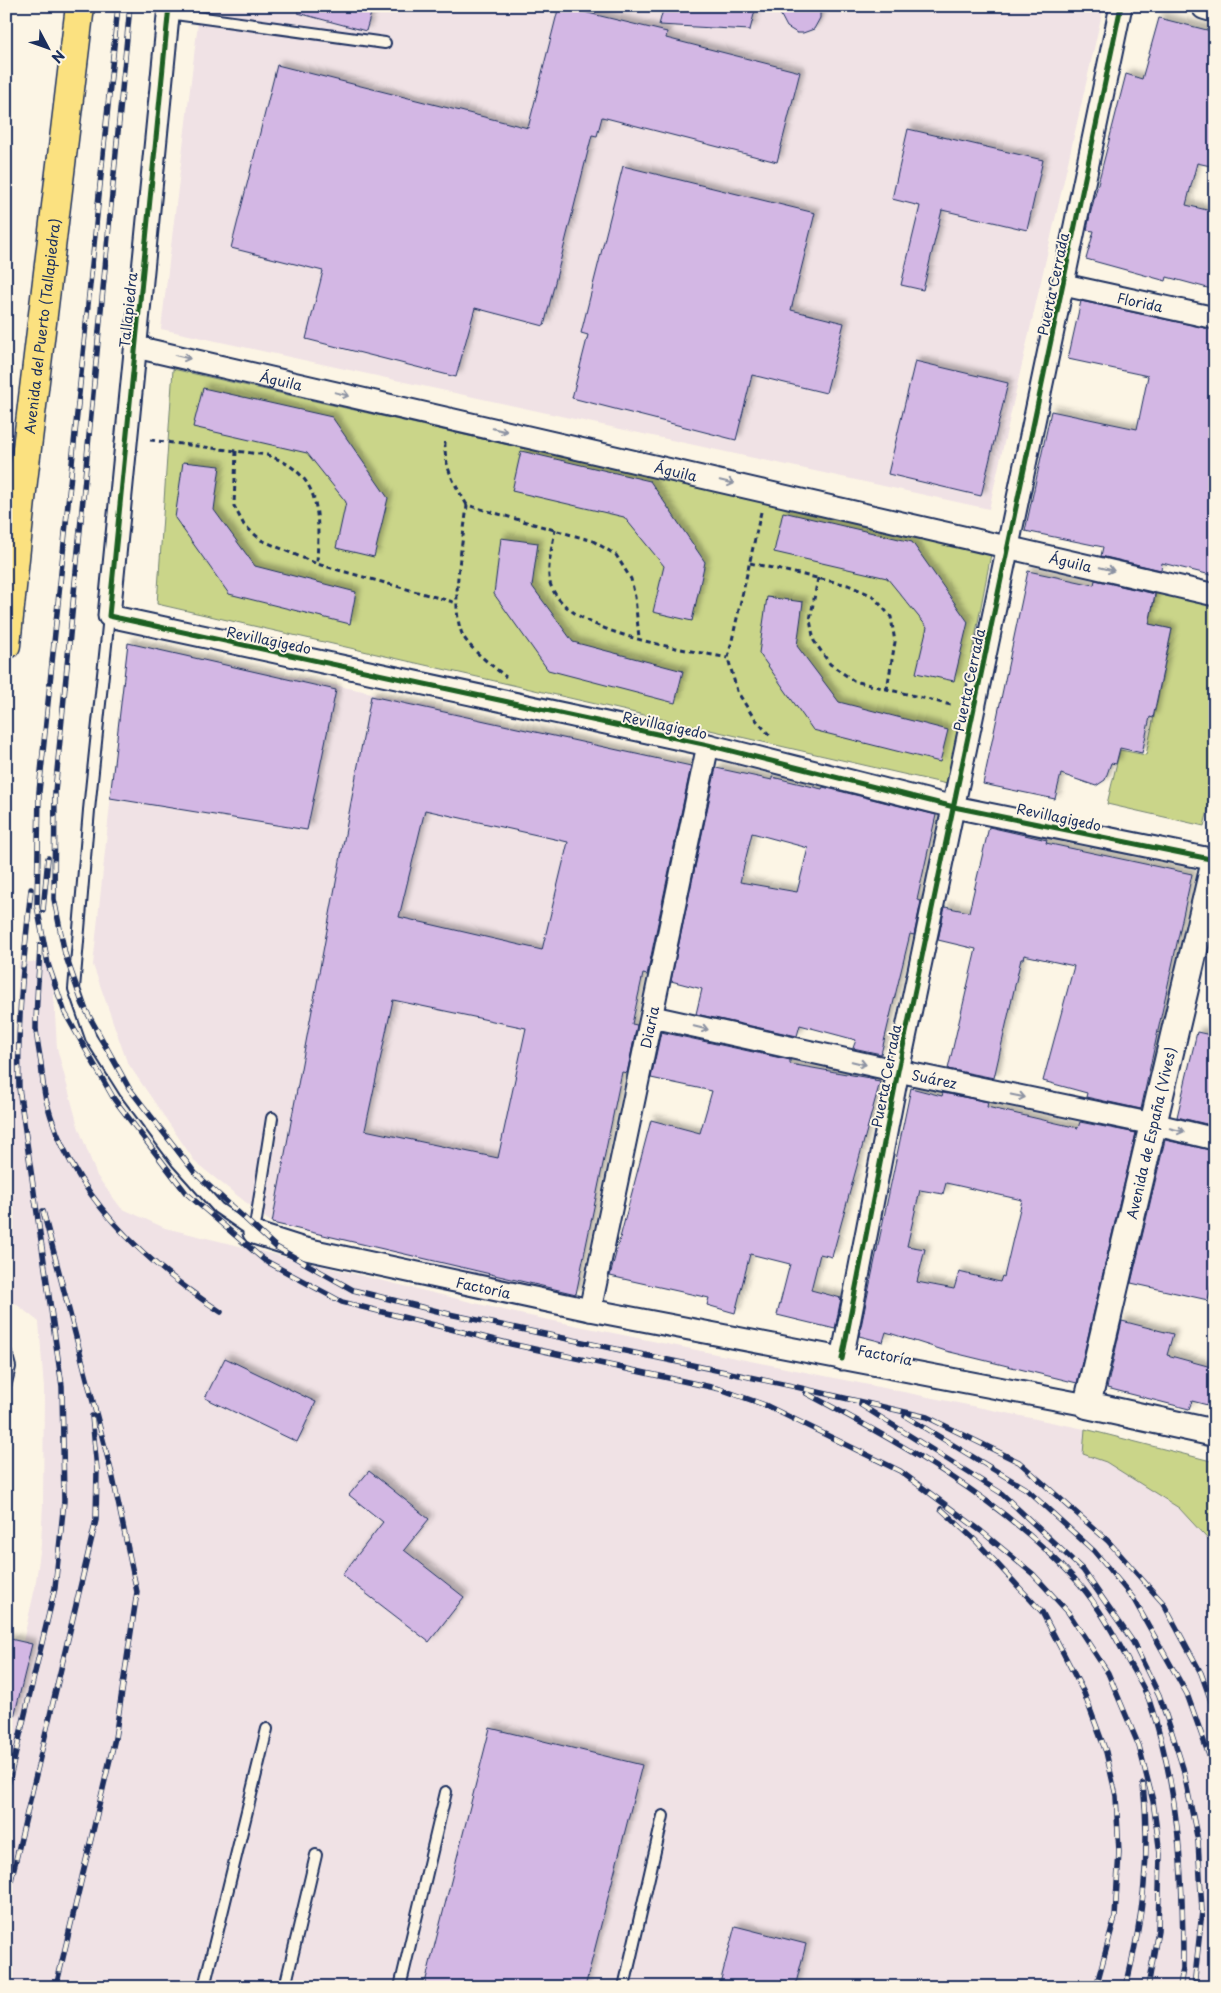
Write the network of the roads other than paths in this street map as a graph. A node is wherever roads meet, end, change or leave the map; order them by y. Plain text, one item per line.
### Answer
1 (80, 6) edge
2 (1121, 6) edge
3 (1206, 6) edge
4 (1215, 9) edge
5 (168, 10) edge
6 (385, 42) dead end
7 (1064, 285) junction
8 (1215, 318) edge
9 (136, 347) junction
10 (1008, 546) junction
11 (1215, 595) edge
12 (109, 616) junction
13 (6, 645) edge
14 (708, 745) junction
15 (954, 806) junction
16 (1215, 860) edge
17 (653, 1017) junction
18 (898, 1071) junction
19 (272, 1118) dead end
20 (1153, 1124) junction
21 (1215, 1139) edge
22 (254, 1233) junction
23 (590, 1310) junction
24 (6, 1352) edge
25 (842, 1358) junction
26 (6, 1383) edge
27 (1087, 1405) junction
28 (1215, 1433) edge
29 (266, 1729) dead end
30 (446, 1792) dead end
31 (663, 1816) dead end
32 (316, 1855) dead end
33 (204, 1987) edge
34 (285, 1987) edge
35 (400, 1987) edge
36 (624, 1987) edge

1 - 13 main road, Avenida del Puerto (Tallapiedra)
2 - 7 street, Puerta Cerrada
3 - 4 street
5 - 6 lane
5 - 9 street, Tallapiedra
7 - 8 street, Florida
7 - 10 street, Puerta Cerrada
9 -> 10 street, Águila
9 - 12 street, Tallapiedra
10 -> 11 street, Águila
10 - 15 street, Puerta Cerrada
12 - 14 street, Revillagigedo
12 - 22 lane
14 - 15 street, Revillagigedo
14 - 17 street, Diaria
15 - 16 street, Revillagigedo
15 - 18 street, Puerta Cerrada
16 - 20 street, Avenida de España (Vives)
17 -> 18 street, Suárez
17 - 23 street, Diaria
18 -> 20 street, Suárez
18 - 25 street, Puerta Cerrada
19 - 22 lane
20 -> 21 street, Suárez
20 - 27 street, Avenida de España (Vives)
22 - 23 street, Factoría
23 - 25 street, Factoría
24 - 26 lane
25 - 27 street, Factoría
27 - 28 street, Factoría
29 - 33 lane
30 - 35 lane
31 - 36 lane
32 - 34 lane

